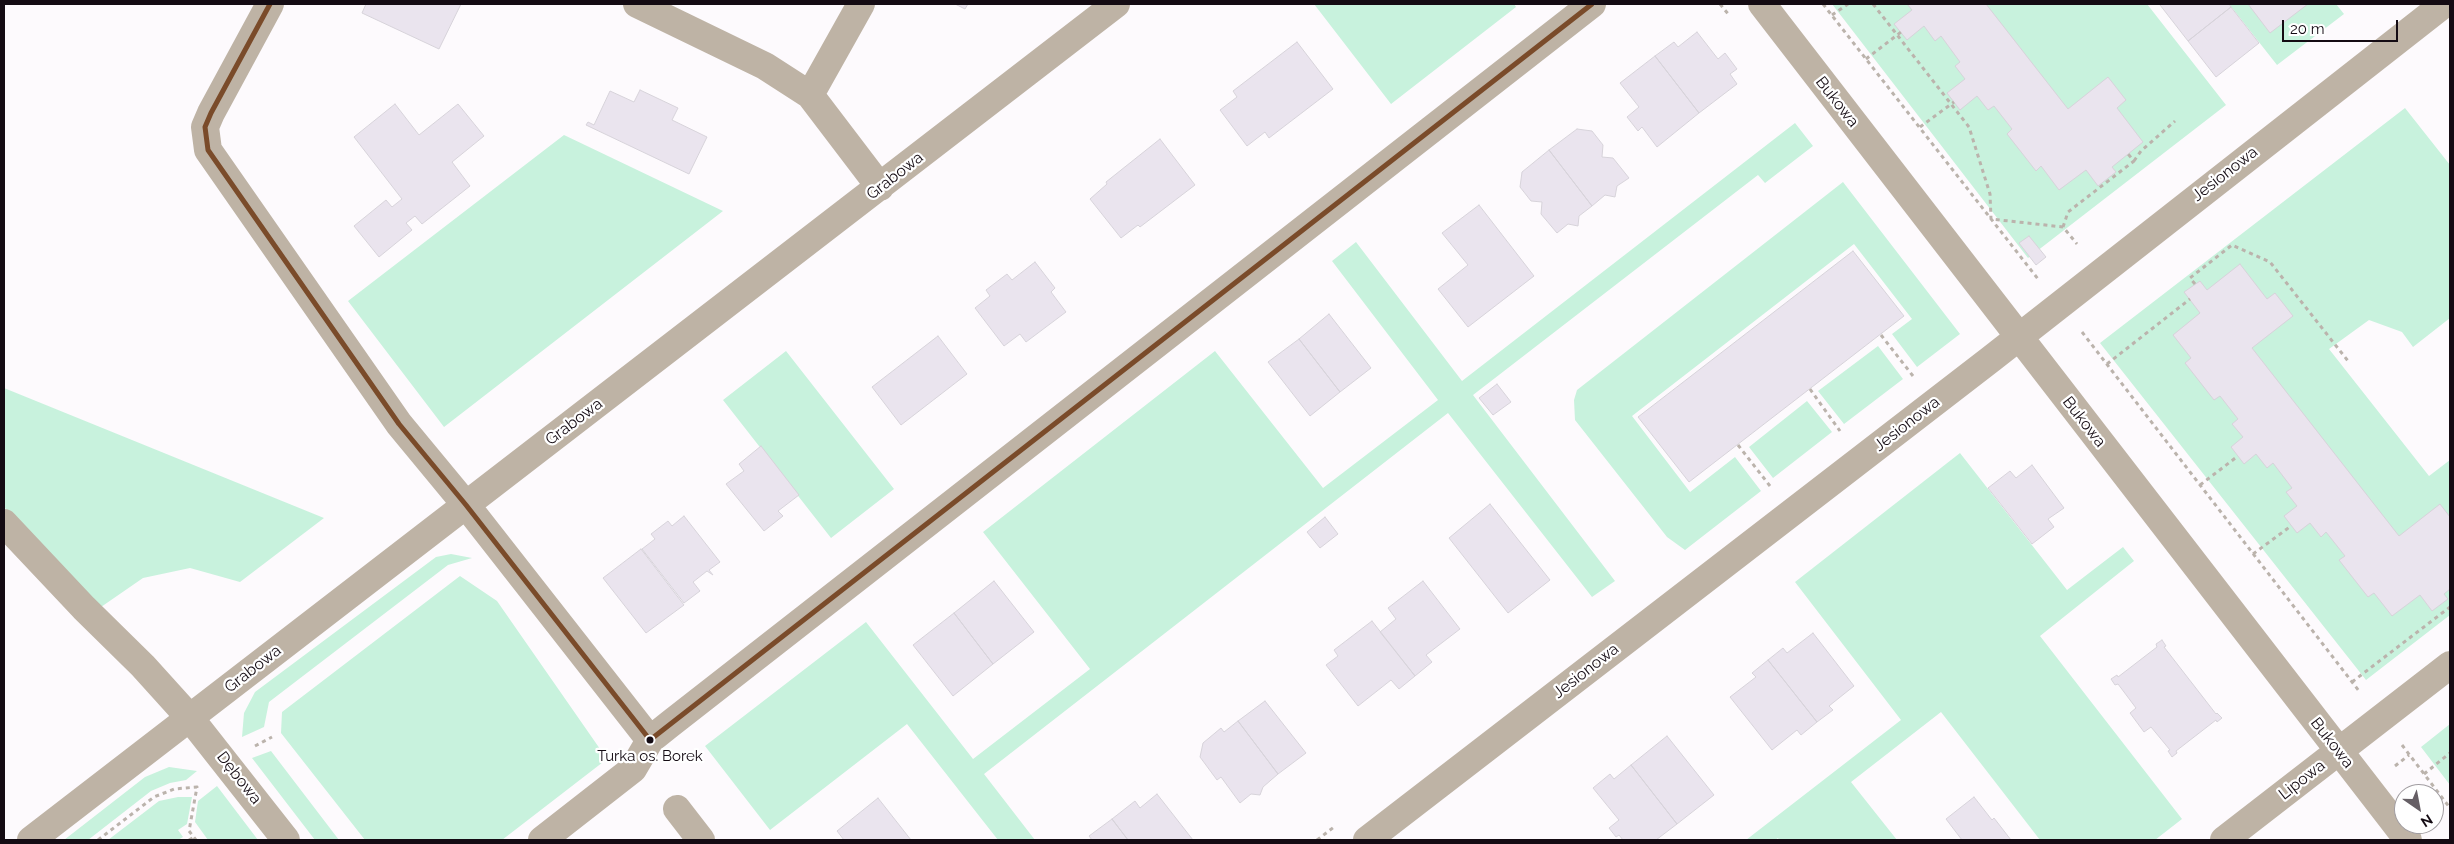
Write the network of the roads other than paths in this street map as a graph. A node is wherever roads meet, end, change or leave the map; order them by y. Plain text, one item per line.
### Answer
1 (270, 4) edge
2 (637, 4) edge
3 (861, 4) edge
4 (1116, 4) edge
5 (1592, 4) edge
6 (1762, 4) edge
7 (2444, 4) edge
8 (810, 95) junction
9 (880, 187) junction
10 (2018, 337) junction
11 (466, 505) junction
12 (4, 523) edge
13 (2450, 665) edge
14 (190, 718) junction
15 (650, 740) junction
16 (2339, 751) junction
17 (676, 809) dead end
18 (31, 840) edge
19 (286, 840) edge
20 (542, 840) edge
21 (701, 840) edge
22 (1367, 840) edge
23 (2224, 840) edge
24 (2408, 840) edge

1 - 11 street
2 - 8 street
3 - 8 street
4 - 9 street, Grabowa
5 - 15 street
6 - 10 street, Bukowa
7 - 10 street, Jesionowa
8 - 9 street
9 - 11 street, Grabowa
10 - 16 street, Bukowa
10 - 22 street, Jesionowa
11 - 14 street, Grabowa
11 - 15 street
12 - 14 street, Dębowa
13 - 16 street, Lipowa
14 - 18 street, Grabowa
14 - 19 street, Dębowa
15 - 20 street
16 - 23 street, Lipowa
16 - 24 street, Bukowa
17 - 21 street

